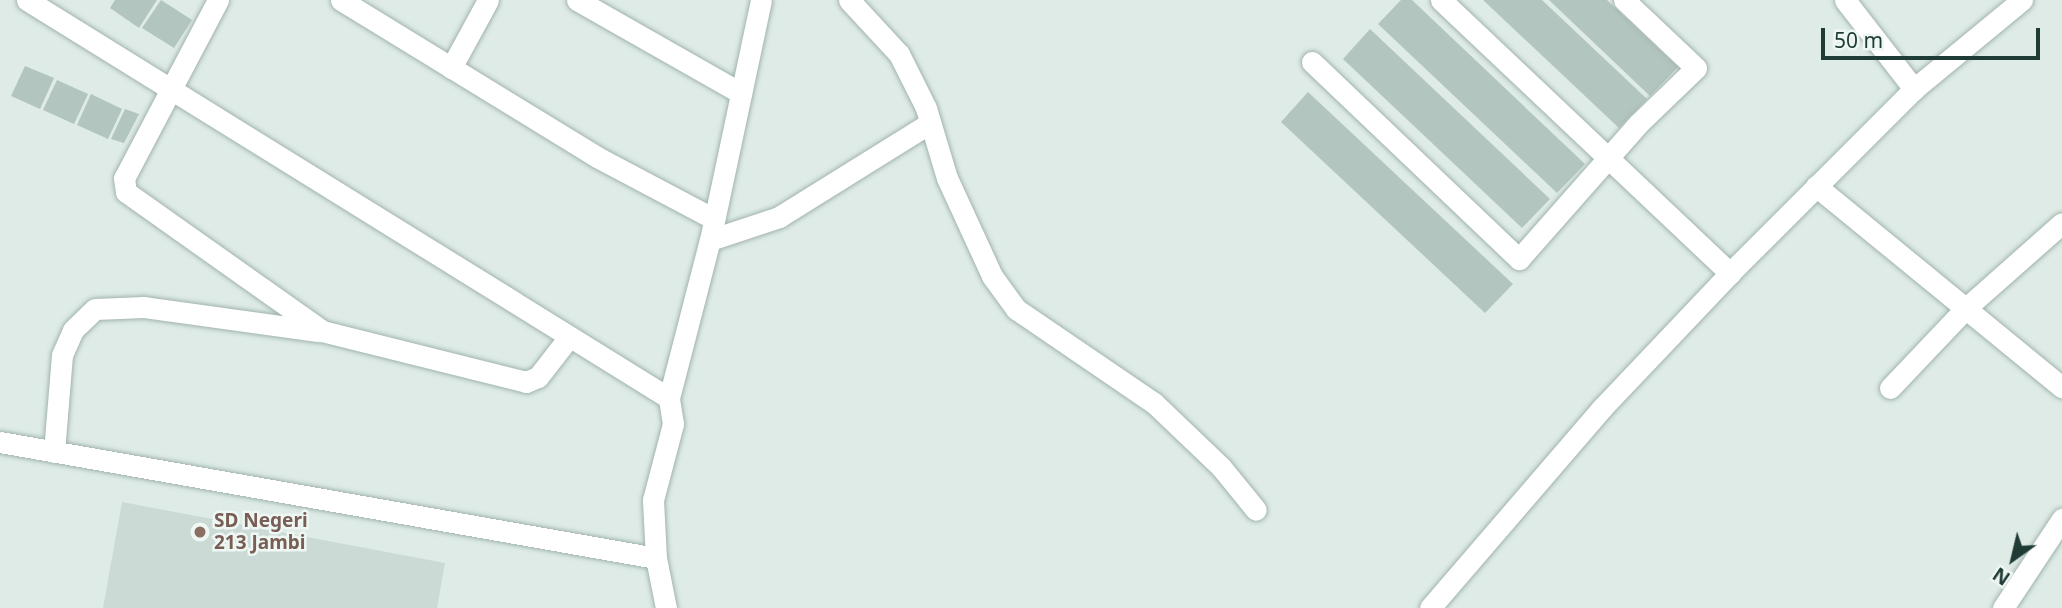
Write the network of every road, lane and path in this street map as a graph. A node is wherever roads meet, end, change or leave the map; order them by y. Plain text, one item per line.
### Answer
1 (27, 0) edge
2 (218, 0) edge
3 (341, 0) edge
4 (488, 0) edge
5 (577, 0) edge
6 (761, 0) edge
7 (849, 0) edge
8 (1441, 0) edge
9 (1624, 0) edge
10 (1845, 0) edge
11 (2022, 0) edge
12 (1312, 62) dead end
13 (451, 68) junction
14 (1914, 89) junction
15 (170, 92) junction
16 (741, 93) junction
17 (930, 123) junction
18 (1608, 158) junction
19 (1816, 186) junction
20 (2062, 223) edge
21 (712, 230) junction
22 (1730, 273) junction
23 (1966, 308) junction
24 (322, 331) junction
25 (569, 337) junction
26 (2062, 387) edge
27 (1890, 388) dead end
28 (668, 398) junction
29 (0, 442) edge
30 (54, 452) junction
31 (1256, 510) dead end
32 (2062, 519) edge
33 (656, 558) junction
34 (666, 608) edge
35 (1430, 608) edge
36 (2003, 608) edge

1 - 15 street
2 - 15 street
3 - 13 street
4 - 13 street
5 - 16 street
6 - 16 street
7 - 17 street
8 - 18 street
9 - 18 street
10 - 14 street
11 - 14 street
12 - 18 street
13 - 21 street
14 - 19 street
15 - 24 street
15 - 25 street
16 - 21 street
17 - 21 street
17 - 31 street
18 - 22 street
19 - 22 street
19 - 23 street
20 - 23 street
21 - 28 street
22 - 35 street
23 - 26 street
23 - 27 street
24 - 25 street
24 - 30 street
25 - 28 street
28 - 33 street
29 - 30 street
30 - 33 street
32 - 36 street
33 - 34 street

